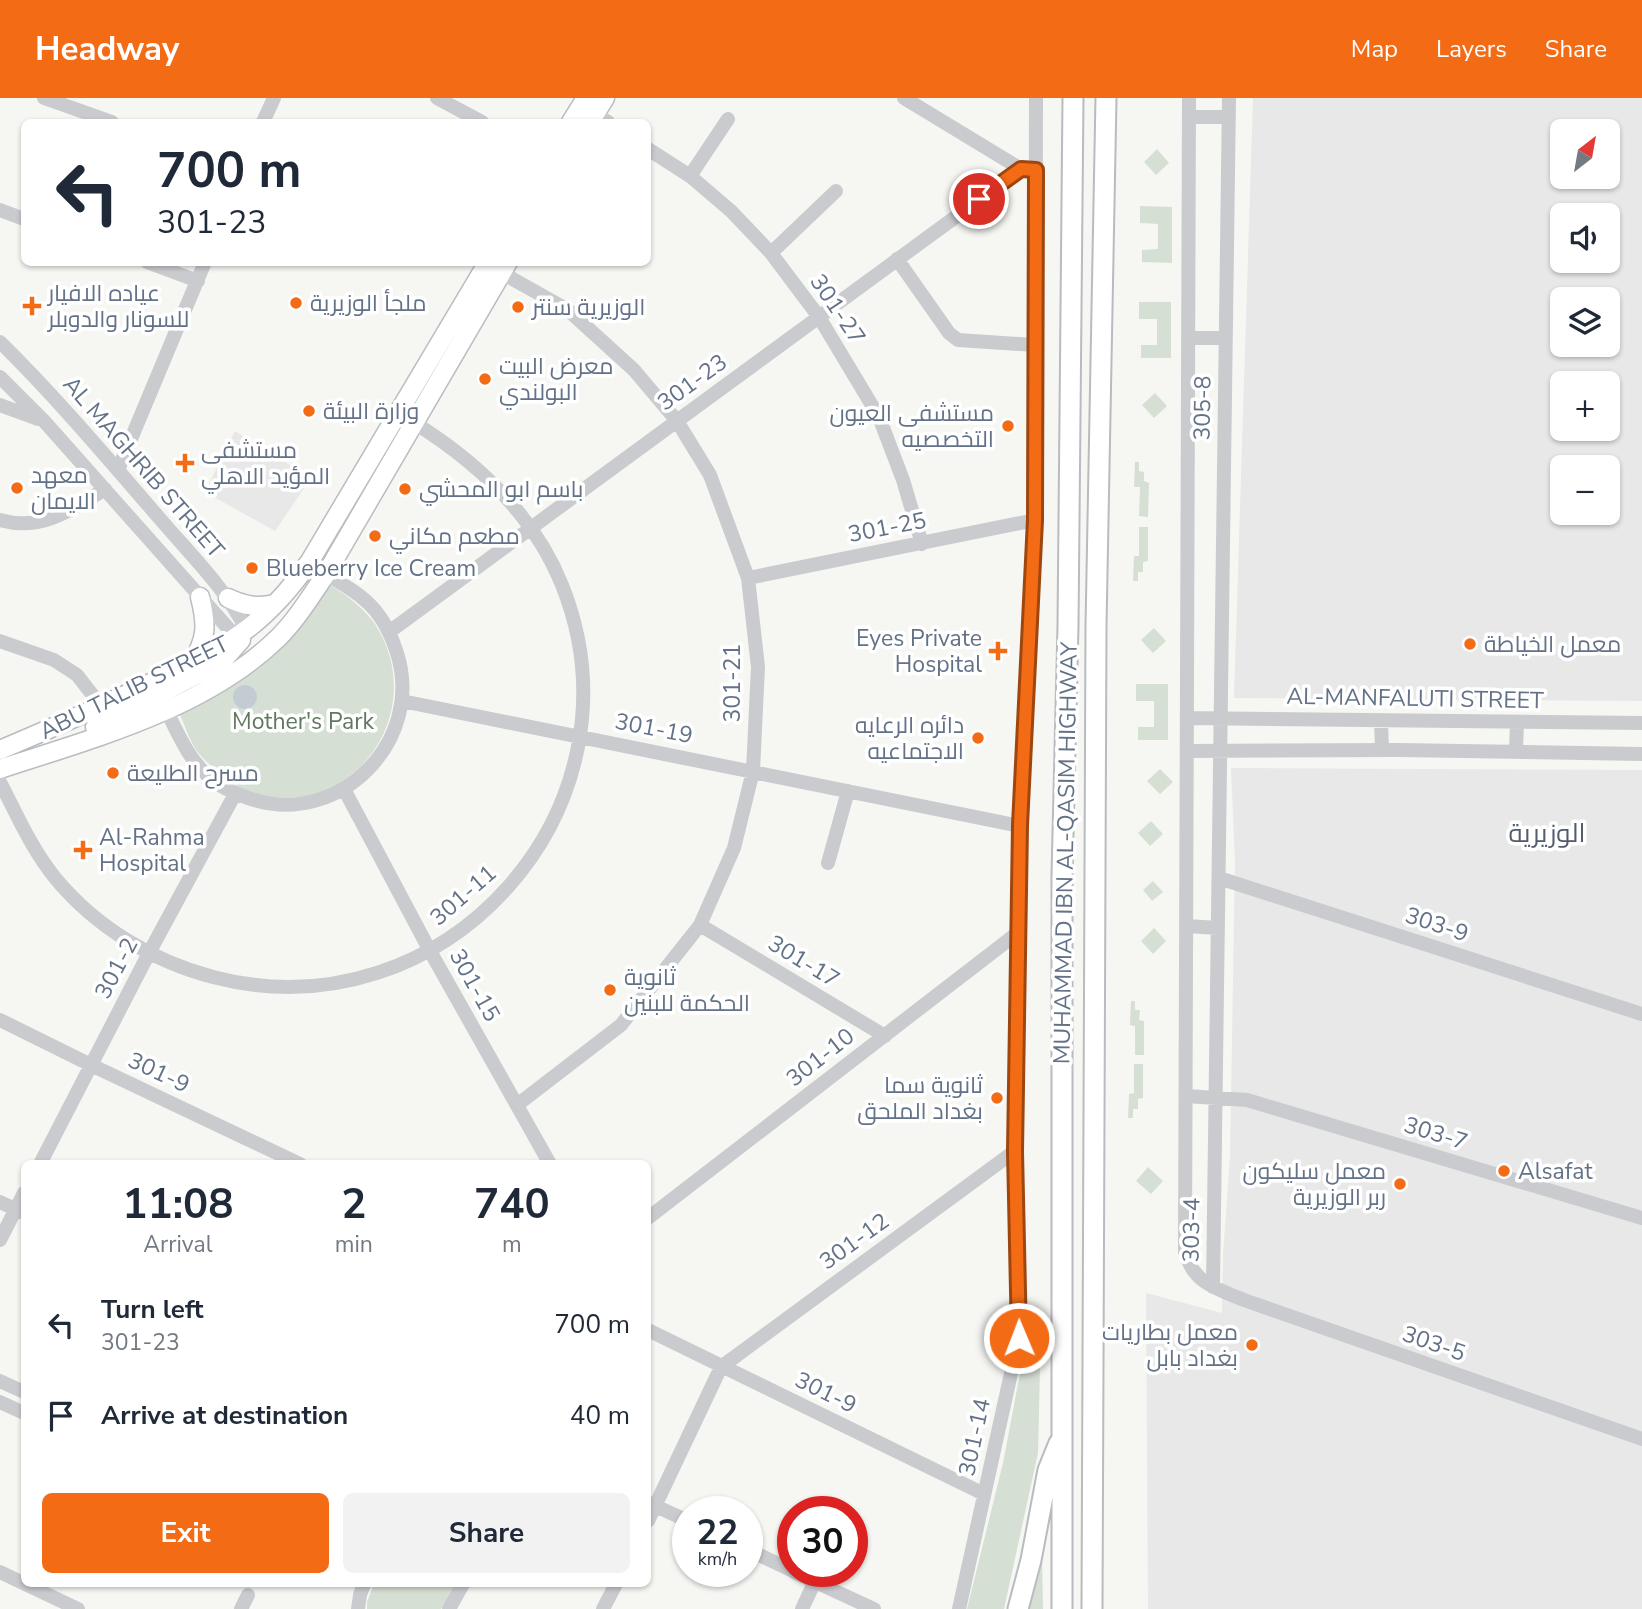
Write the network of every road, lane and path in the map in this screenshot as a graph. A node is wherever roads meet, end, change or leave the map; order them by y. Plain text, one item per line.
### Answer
1 (44, 98) edge
2 (274, 98) edge
3 (437, 98) edge
4 (586, 98) edge
5 (605, 98) edge
6 (904, 98) edge
7 (1036, 98) edge
8 (1073, 98) edge
9 (1105, 98) edge
10 (1189, 98) edge
11 (1229, 98) edge
12 (1189, 117) junction
13 (1229, 117) junction
14 (104, 119) edge
15 (264, 119) edge
16 (476, 119) edge
17 (573, 119) edge
18 (598, 119) edge
19 (728, 119) dead end
20 (651, 151) edge
21 (1028, 169) junction
22 (690, 176) junction
23 (836, 191) dead end
24 (0, 210) edge
25 (21, 218) edge
26 (771, 253) junction
27 (897, 260) junction
28 (158, 266) edge
29 (204, 266) edge
30 (491, 266) edge
31 (491, 266) edge
32 (494, 266) edge
33 (198, 281) junction
34 (819, 317) junction
35 (1188, 338) junction
36 (1226, 338) junction
37 (1035, 345) junction
38 (2, 349) edge
39 (0, 377) edge
40 (0, 405) edge
41 (44, 421) junction
42 (677, 421) junction
43 (413, 422) junction
44 (118, 470) junction
45 (104, 489) junction
46 (0, 520) edge
47 (1035, 520) junction
48 (530, 528) junction
49 (922, 544) junction
50 (326, 574) junction
51 (748, 578) junction
52 (200, 597) junction
53 (228, 598) junction
54 (275, 604) junction
55 (389, 632) junction
56 (241, 635) junction
57 (279, 637) junction
58 (0, 641) edge
59 (192, 663) junction
60 (402, 701) junction
61 (102, 706) junction
62 (166, 709) junction
63 (1187, 718) junction
64 (1221, 719) junction
65 (1381, 721) junction
66 (1517, 722) junction
67 (1642, 723) edge
68 (579, 736) junction
69 (5, 744) edge
70 (70, 746) junction
71 (1382, 750) junction
72 (1188, 751) junction
73 (1220, 752) junction
74 (1516, 752) junction
75 (1642, 754) edge
76 (0, 769) edge
77 (753, 771) junction
78 (0, 782) edge
79 (344, 789) junction
80 (848, 790) junction
81 (235, 794) junction
82 (1020, 825) junction
83 (828, 863) dead end
84 (1219, 878) junction
85 (700, 925) junction
86 (1187, 926) junction
87 (1218, 928) junction
88 (1020, 931) junction
89 (430, 951) junction
90 (149, 953) junction
91 (1642, 1014) edge
92 (0, 1020) edge
93 (885, 1036) junction
94 (91, 1065) junction
95 (1186, 1096) junction
96 (1216, 1098) junction
97 (517, 1105) junction
98 (1015, 1151) junction
99 (42, 1160) edge
100 (292, 1160) edge
101 (548, 1160) edge
102 (0, 1202) edge
103 (20, 1211) edge
104 (651, 1216) edge
105 (1642, 1218) edge
106 (0, 1240) edge
107 (1213, 1287) junction
108 (651, 1332) edge
109 (721, 1367) junction
110 (0, 1381) edge
111 (21, 1391) edge
112 (0, 1402) edge
113 (21, 1412) edge
114 (1063, 1432) junction
115 (1642, 1439) edge
116 (984, 1494) junction
117 (651, 1504) edge
118 (672, 1514) edge
119 (0, 1572) edge
120 (21, 1582) edge
121 (32, 1587) edge
122 (363, 1587) edge
123 (461, 1587) edge
124 (614, 1587) edge
125 (812, 1587) edge
126 (828, 1587) edge
127 (248, 1595) dead end
128 (78, 1609) edge
129 (241, 1609) edge
130 (358, 1609) edge
131 (449, 1609) edge
132 (603, 1609) edge
133 (802, 1609) edge
134 (874, 1609) edge
135 (959, 1609) edge
136 (1018, 1609) edge
137 (1062, 1609) edge
138 (1092, 1609) edge

1 - 14 street
2 - 15 street
3 - 16 street
4 - 17 main road
5 - 18 main road
6 - 21 street
7 - 21 street, 301-14
8 - 114 highway, MUHAMMAD IBN AL-QASIM HIGHWAY
9 - 138 highway, MUHAMMAD IBN AL-QASIM HIGHWAY
10 - 12 street, 305-8
11 - 13 street, 305-8
12 - 13 street
12 - 35 street, 305-8
13 - 36 street, 305-8
19 - 22 street
20 - 22 street, 301-27
21 - 27 street, 301-23
21 - 37 street, 301-14
22 - 26 street, 301-27
23 - 26 street
24 - 25 street
26 - 34 street, 301-27
27 - 34 street, 301-23
27 - 37 street
28 - 33 street
29 - 33 street
30 - 43 main road, ABU TALIB STREET
31 - 54 main road, ABU TALIB STREET
32 - 42 street, 301-21
33 - 44 street
34 - 42 street, 301-23
34 - 49 street, 301-27
35 - 36 street
35 - 63 street, 305-8
36 - 64 street, 305-8
37 - 47 street, 301-14
38 - 44 street, AL MAGHRIB STREET
39 - 41 street, AL MAGHRIB STREET
40 - 41 street
41 - 45 street, AL MAGHRIB STREET
42 - 48 street, 301-23
42 - 51 street, 301-21
43 - 48 street, 301-11
43 - 50 main road, ABU TALIB STREET
44 - 53 street, AL MAGHRIB STREET
45 - 46 street
45 - 52 street, AL MAGHRIB STREET
47 - 49 street, 301-25
47 - 82 street, 301-14
48 - 55 street, 301-23
48 - 68 street, 301-11
49 - 51 street, 301-25
50 - 55 street
50 - 57 main road, ABU TALIB STREET
51 - 77 street, 301-21
52 - 56 street, AL MAGHRIB STREET
52 - 59 main road
53 - 54 main road
53 - 56 street, AL MAGHRIB STREET
54 - 56 main road, ABU TALIB STREET
55 - 60 street
56 - 57 main road
56 - 59 main road, ABU TALIB STREET
56 - 70 main road
57 - 62 main road, ABU TALIB STREET
58 - 61 street
59 - 61 main road, ABU TALIB STREET
60 - 68 street, 301-19
60 - 79 street
61 - 69 main road, ABU TALIB STREET
62 - 70 main road, ABU TALIB STREET
62 - 81 street
63 - 64 street, AL-MANFALUTI STREET
63 - 72 street, 303-4
64 - 65 street, AL-MANFALUTI STREET
64 - 73 street, 303-4
65 - 66 street, AL-MANFALUTI STREET
65 - 71 street
66 - 67 street, AL-MANFALUTI STREET
66 - 74 street
68 - 77 street, 301-19
68 - 89 street, 301-11
70 - 76 main road, ABU TALIB STREET
71 - 73 street
71 - 74 street
72 - 73 street
72 - 86 street, 303-4
73 - 84 street, 303-4
74 - 75 street
77 - 80 street, 301-19
77 - 85 street, 301-21
78 - 90 street, 301-11
79 - 81 street
79 - 89 street, 301-15
80 - 82 street, 301-19
80 - 83 street
81 - 90 street, 301-2
82 - 88 street, 301-14
84 - 87 street, 303-4
84 - 91 street, 303-9
85 - 93 street, 301-17
85 - 97 street, 301-21
86 - 87 street
86 - 95 street, 303-4
87 - 96 street, 303-4
88 - 93 street, 301-10
88 - 98 street, 301-14
89 - 90 street, 301-11
89 - 97 street, 301-15
90 - 94 street, 301-2
92 - 94 street, 301-9
93 - 104 street, 301-10
94 - 99 street, 301-2
94 - 100 street, 301-9
95 - 96 street, 303-7
95 - 107 street, 303-4
96 - 105 street, 303-7
96 - 107 street, 303-4
97 - 101 street, 301-15
98 - 109 street, 301-12
98 - 116 street, 301-14
102 - 103 street
103 - 106 street
107 - 115 street, 303-5
108 - 109 street, 301-9
109 - 116 street, 301-9
109 - 117 street
110 - 111 street
112 - 113 street
114 - 136 highway
114 - 137 highway, MUHAMMAD IBN AL-QASIM HIGHWAY
116 - 135 street, 301-14
117 - 118 street
119 - 120 street
121 - 128 street
122 - 130 street
123 - 131 street
124 - 132 street
125 - 133 street
126 - 134 street
127 - 129 street

